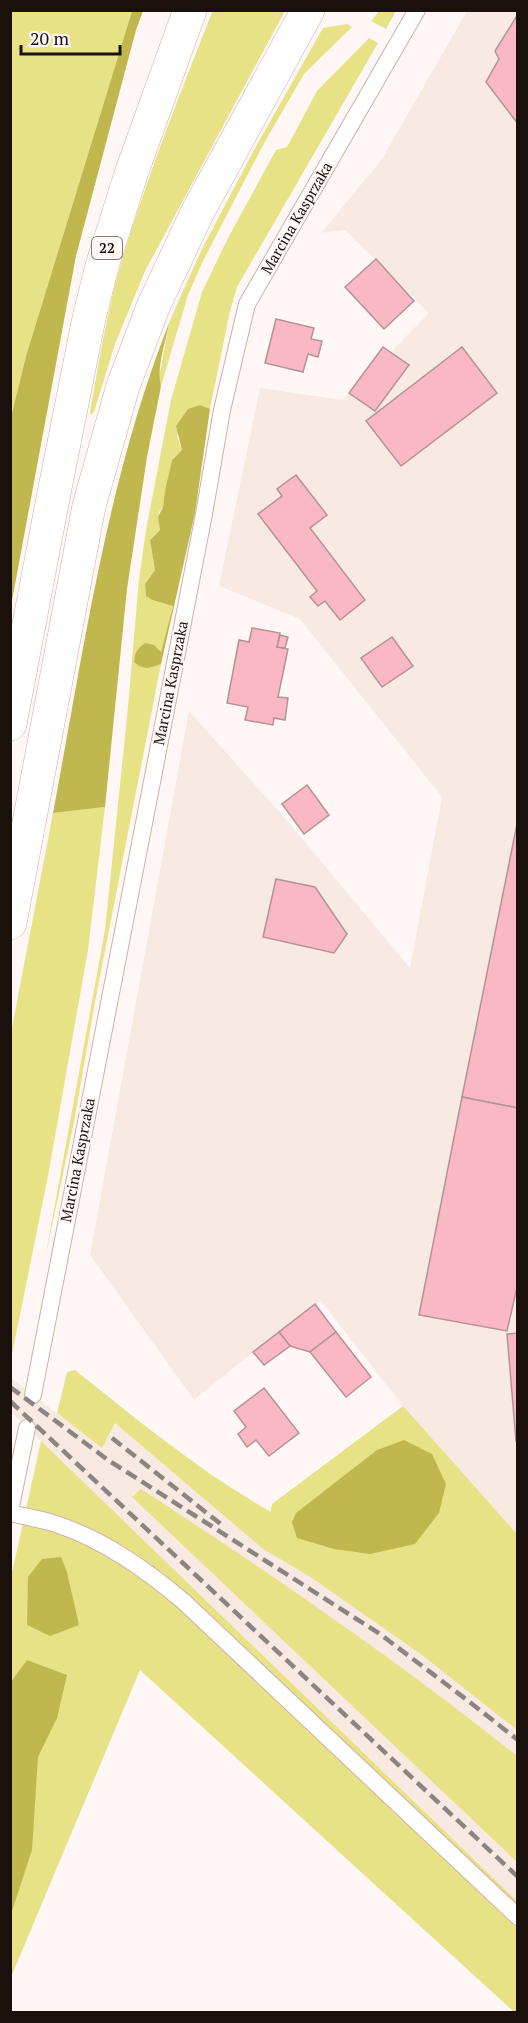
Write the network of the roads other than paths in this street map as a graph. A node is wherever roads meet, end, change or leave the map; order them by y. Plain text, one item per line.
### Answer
1 (190, 10) edge
2 (308, 10) edge
3 (417, 10) edge
4 (10, 724) edge
5 (10, 923) edge
6 (33, 1395) dead end
7 (27, 1428) dead end
8 (11, 1503) edge
9 (518, 1917) edge

1 - 4 main road, 22
2 - 5 main road
3 - 6 lane, Marcina Kasprzaka
7 - 8 lane
8 - 9 lane

